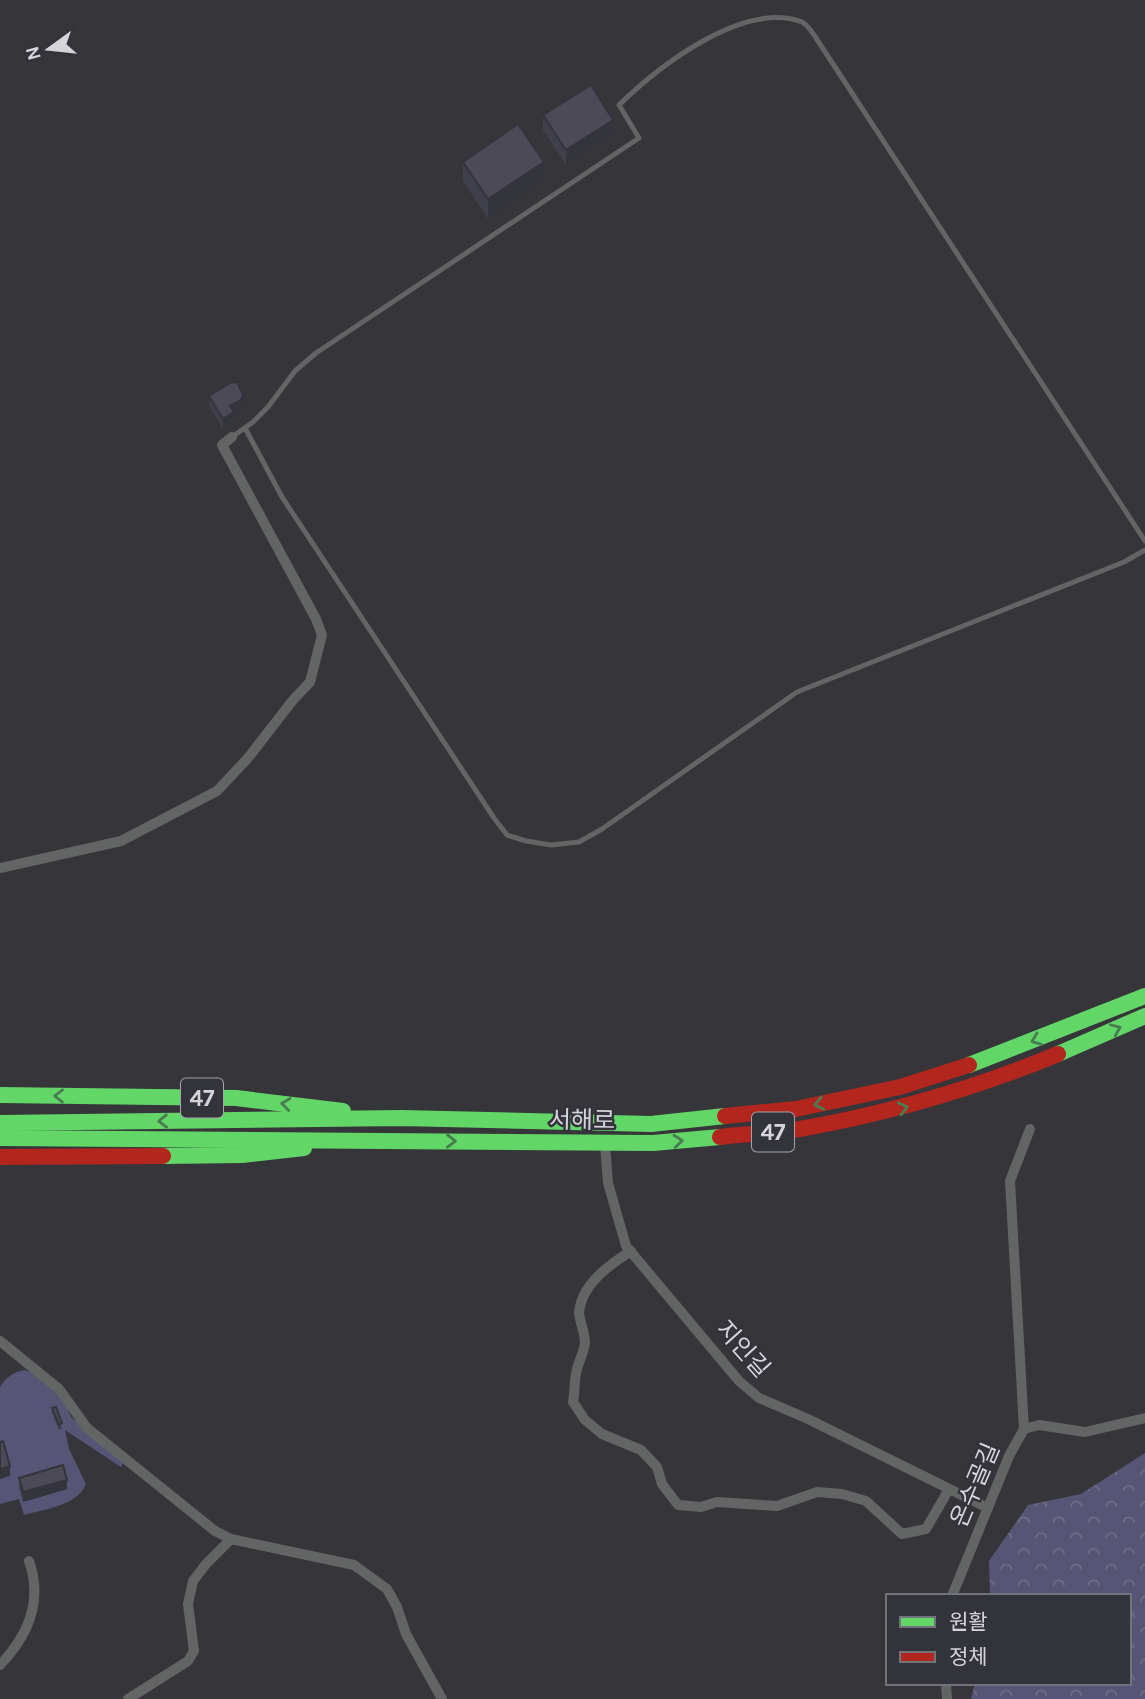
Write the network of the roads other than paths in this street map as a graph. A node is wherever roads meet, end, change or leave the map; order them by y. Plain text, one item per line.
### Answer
1 (245, 428) junction
2 (232, 438) joint
3 (1145, 541) edge
4 (1145, 550) edge
5 (0, 868) edge
6 (1145, 996) edge
7 (1145, 1016) edge
8 (0, 1095) edge
9 (402, 1118) junction
10 (0, 1123) edge
11 (1030, 1129) dead end
12 (0, 1138) edge
13 (383, 1140) junction
14 (605, 1144) junction
15 (0, 1157) edge
16 (631, 1251) junction
17 (0, 1341) edge
18 (1145, 1418) edge
19 (1024, 1429) junction
20 (949, 1489) junction
21 (988, 1508) junction
22 (231, 1539) junction
23 (29, 1561) dead end
24 (954, 1594) edge
25 (0, 1665) edge
26 (128, 1699) edge
27 (443, 1699) edge

1 - 2 lane
1 - 3 lane
1 - 4 lane
2 - 5 street
6 -> 9 main road, 서해로 / 47
14 -> 7 main road, 서해로 / 47
9 -> 8 main road, 서해로 / 47
9 -> 10 main road, 47
11 - 19 street
12 - 13 main road, 47
13 -> 14 main road, 서해로 / 47
13 - 15 main road, 서해로 / 47
14 - 16 street, 지인길
16 - 20 street, 지인길
16 - 20 street
17 - 22 street
18 - 19 street, 온수골길
19 - 21 street, 온수골길
20 - 21 street, 지인길
21 - 24 street, 온수골길
22 - 26 street
22 - 27 street
23 - 25 street

